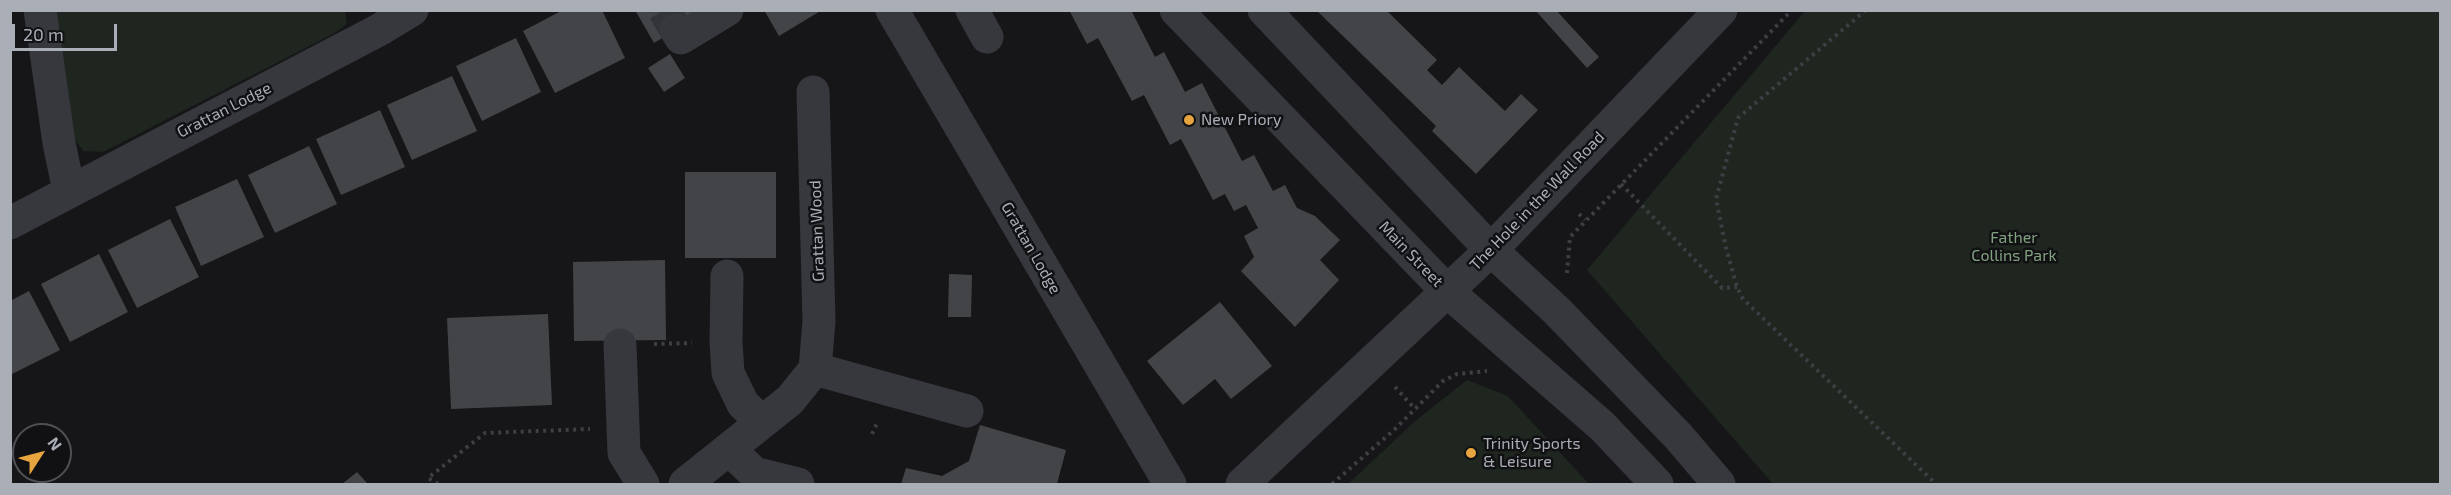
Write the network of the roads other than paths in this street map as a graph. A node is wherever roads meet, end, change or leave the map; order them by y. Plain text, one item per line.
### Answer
1 (40, 10) edge
2 (412, 10) edge
3 (727, 10) edge
4 (892, 10) edge
5 (1176, 10) edge
6 (1264, 10) edge
7 (1721, 10) edge
8 (374, 20) edge
9 (676, 30) dead end
10 (813, 92) dead end
11 (69, 191) junction
12 (10, 223) edge
13 (1491, 250) junction
14 (726, 276) dead end
15 (1447, 291) junction
16 (620, 345) road end
17 (815, 369) junction
18 (967, 411) dead end
19 (762, 422) junction
20 (729, 449) junction
21 (643, 484) edge
22 (685, 484) edge
23 (798, 484) edge
24 (1170, 484) edge
25 (1242, 484) edge
26 (1657, 484) edge
27 (1719, 484) edge

1 - 11 street
2 - 8 street, Grattan Lodge
3 - 9 street
4 - 24 street, Grattan Lodge
5 - 15 street, Main Street
6 - 13 street
7 - 13 street, The Hole in the Wall Road
8 - 11 street, Grattan Lodge
10 - 17 street, Grattan Wood
11 - 12 street, Grattan Lodge
13 - 15 street, The Hole in the Wall Road
13 - 27 street
14 - 19 street
15 - 25 street, The Hole in the Wall Road
15 - 26 street, Main Street
16 - 21 street
17 - 18 street
17 - 19 street
19 - 20 street
20 - 22 street
20 - 23 street

